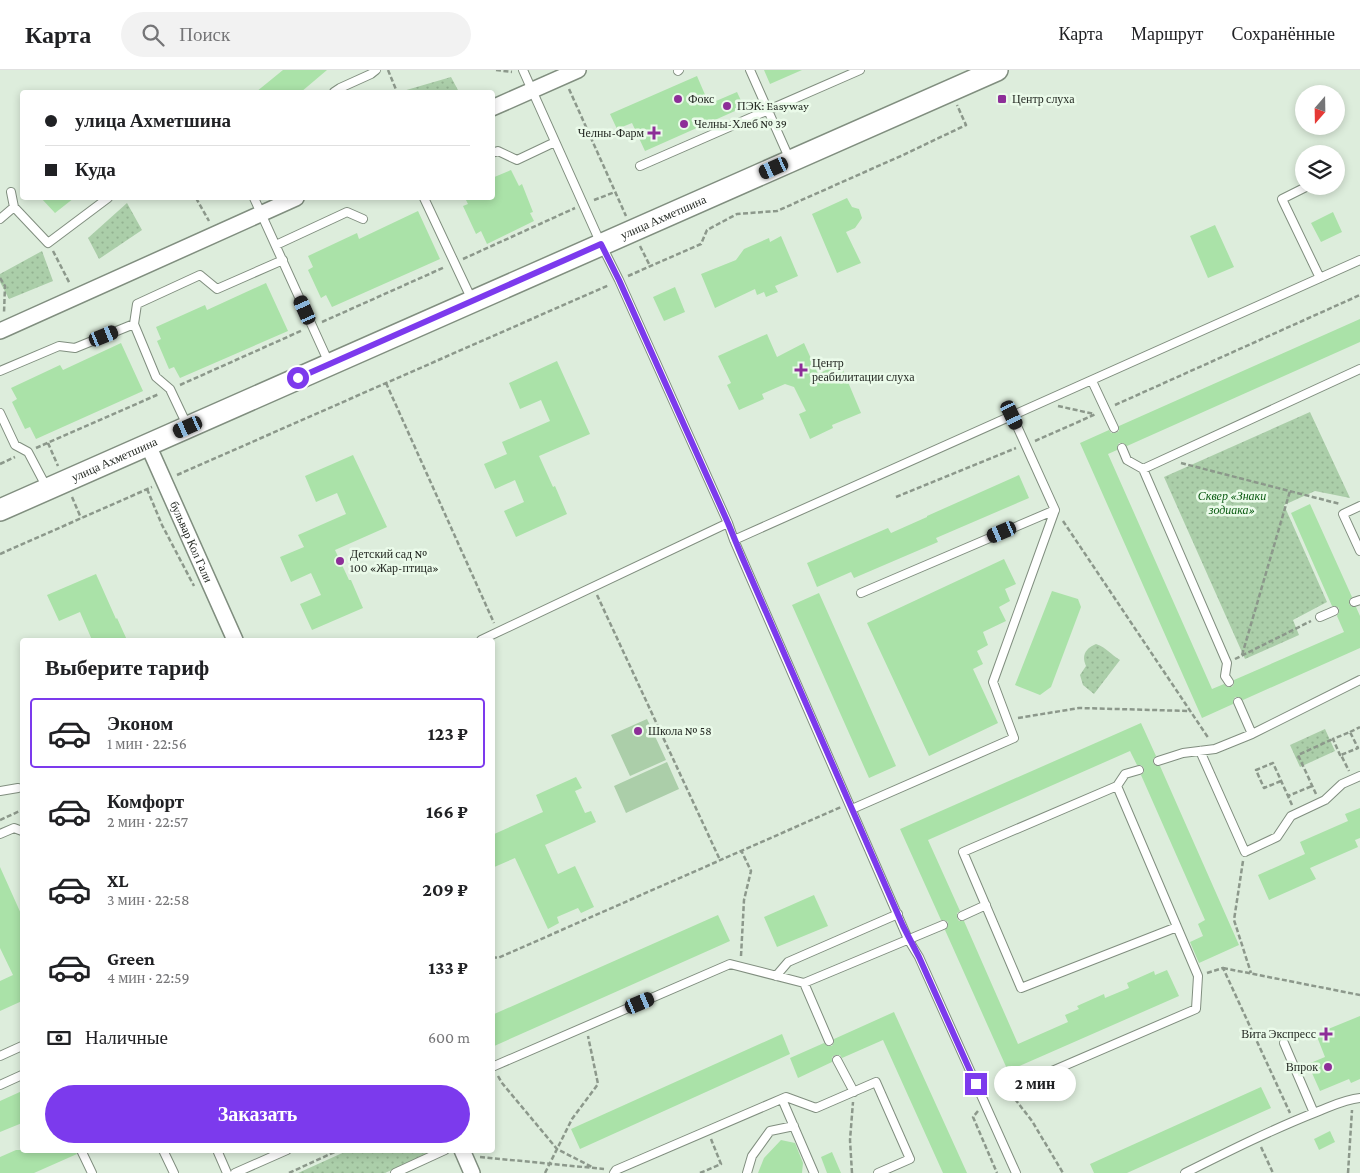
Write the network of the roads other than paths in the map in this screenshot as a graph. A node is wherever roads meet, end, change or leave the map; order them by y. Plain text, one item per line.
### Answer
1 (376, 70) edge
2 (523, 70) edge
3 (578, 70) edge
4 (750, 70) edge
5 (860, 70) edge
6 (997, 70) edge
7 (337, 90) edge
8 (532, 90) junction
9 (495, 107) edge
10 (768, 110) junction
11 (555, 142) junction
12 (495, 152) edge
13 (790, 161) junction
14 (640, 166) dead end
15 (11, 192) dead end
16 (1295, 192) edge
17 (105, 200) edge
18 (255, 200) edge
19 (291, 200) edge
20 (425, 200) edge
21 (14, 206) junction
22 (261, 213) junction
23 (0, 219) edge
24 (363, 219) dead end
25 (601, 244) junction
26 (276, 245) junction
27 (283, 260) junction
28 (1360, 260) edge
29 (1320, 278) junction
30 (472, 301) junction
31 (134, 324) junction
32 (2, 330) edge
33 (329, 364) junction
34 (1360, 369) edge
35 (0, 372) edge
36 (1092, 381) junction
37 (0, 413) edge
38 (1012, 415) junction
39 (188, 427) junction
40 (1114, 428) dead end
41 (148, 445) junction
42 (1122, 448) dead end
43 (1143, 469) junction
44 (48, 489) junction
45 (1358, 507) edge
46 (0, 510) edge
47 (1055, 510) junction
48 (728, 523) junction
49 (734, 540) junction
50 (1360, 551) edge
51 (861, 593) dead end
52 (1334, 611) dead end
53 (1320, 617) road end
54 (234, 638) edge
55 (485, 638) edge
56 (1360, 680) edge
57 (1228, 682) dead end
58 (1238, 702) dead end
59 (1252, 734) junction
60 (1200, 750) junction
61 (1158, 761) dead end
62 (1139, 770) dead end
63 (1356, 778) edge
64 (1116, 786) junction
65 (18, 788) dead end
66 (0, 791) edge
67 (850, 806) junction
68 (20, 830) edge
69 (0, 834) edge
70 (986, 905) junction
71 (898, 914) junction
72 (962, 916) dead end
73 (943, 925) dead end
74 (1177, 927) junction
75 (908, 938) junction
76 (776, 976) junction
77 (804, 983) junction
78 (829, 1041) dead end
79 (1284, 1043) dead end
80 (20, 1047) edge
81 (0, 1056) edge
82 (837, 1060) dead end
83 (495, 1066) edge
84 (20, 1076) edge
85 (0, 1085) edge
86 (1008, 1090) road end
87 (854, 1092) junction
88 (1356, 1098) edge
89 (782, 1099) junction
90 (1314, 1113) junction
91 (794, 1126) junction
92 (82, 1153) edge
93 (164, 1153) edge
94 (218, 1153) edge
95 (280, 1153) edge
96 (438, 1153) edge
97 (463, 1153) edge
98 (615, 1172) edge
99 (92, 1173) edge
100 (174, 1173) edge
101 (228, 1173) edge
102 (235, 1173) edge
103 (395, 1173) edge
104 (472, 1173) edge
105 (747, 1173) edge
106 (814, 1173) edge
107 (878, 1173) edge
108 (1016, 1173) edge
109 (1185, 1173) edge

1 - 7 lane
2 - 8 lane
3 - 8 street
4 - 10 lane
5 - 10 lane
6 - 13 street, улица Ахметшина
8 - 9 street
8 - 11 lane
10 - 13 lane
10 - 14 lane
11 - 12 lane
11 - 25 lane
13 - 25 street, улица Ахметшина
15 - 21 lane
16 - 29 lane
17 - 21 lane
18 - 22 lane
19 - 22 street
20 - 30 lane
21 - 23 lane
22 - 26 lane
22 - 32 street
24 - 26 lane
25 - 30 street, улица Ахметшина
25 - 48 lane
26 - 27 lane
27 - 31 lane
27 - 33 lane
28 - 29 lane
29 - 36 lane
30 - 33 street, улица Ахметшина
31 - 35 lane
31 - 39 lane
33 - 39 street, улица Ахметшина
34 - 43 lane
36 - 38 lane
36 - 40 lane
37 - 44 lane
38 - 47 lane
38 - 49 lane
39 - 41 street, улица Ахметшина
41 - 44 street, улица Ахметшина
41 - 54 street, бульвар Кол Гали
42 - 43 lane
43 - 57 lane
44 - 46 street, улица Ахметшина
45 - 50 lane
47 - 51 lane
47 - 67 lane
48 - 49 lane
48 - 55 lane
49 - 67 lane
52 - 53 lane
56 - 59 lane
58 - 59 lane
59 - 60 lane
60 - 61 lane
60 - 63 lane
62 - 64 lane
64 - 70 lane
64 - 74 lane
65 - 66 lane
67 - 71 lane
68 - 69 lane
70 - 72 lane
70 - 74 lane
71 - 75 lane
71 - 76 lane
73 - 75 lane
74 - 86 lane
75 - 77 lane
75 - 108 lane
76 - 77 lane
76 - 83 lane
77 - 78 lane
79 - 90 lane
80 - 81 lane
82 - 87 lane
84 - 85 lane
87 - 89 lane
87 - 107 lane
88 - 90 lane
89 - 91 lane
89 - 98 lane
90 - 109 lane
91 - 105 lane
91 - 106 lane
92 - 99 lane
93 - 100 lane
94 - 101 lane
95 - 102 lane
96 - 103 lane
97 - 104 street

